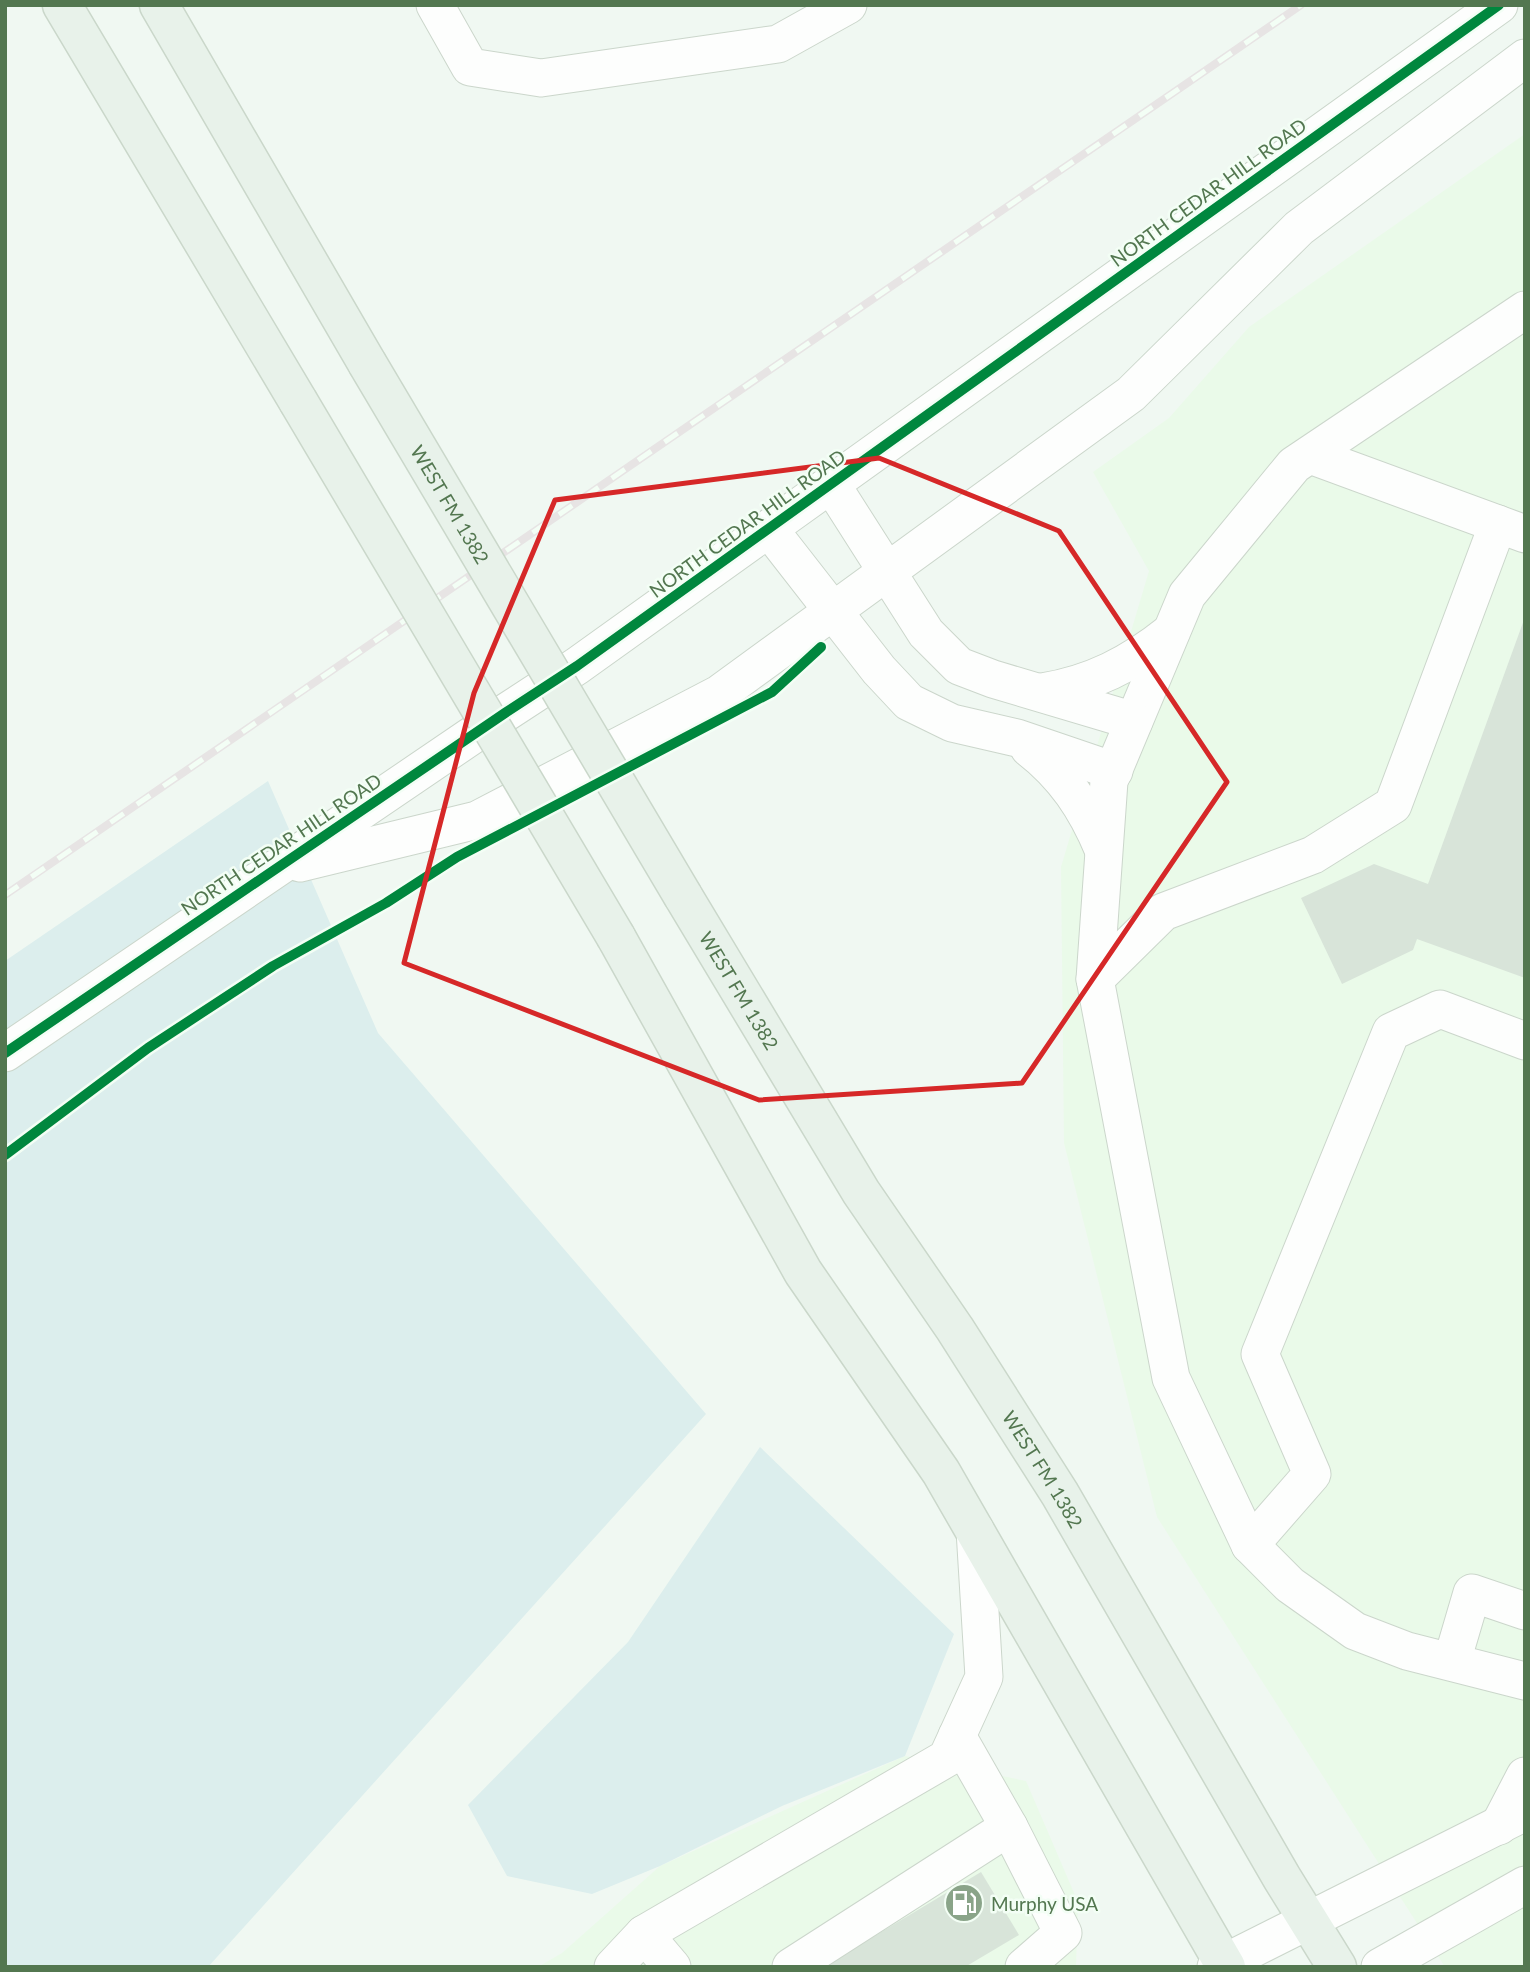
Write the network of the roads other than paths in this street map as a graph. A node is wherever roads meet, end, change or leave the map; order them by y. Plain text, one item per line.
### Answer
1 (62, 5) edge
2 (159, 5) edge
3 (435, 5) edge
4 (848, 5) edge
5 (1499, 5) edge
6 (1525, 58) edge
7 (1525, 310) edge
8 (1310, 455) junction
9 (831, 484) junction
10 (769, 528) junction
11 (1511, 529) edge
12 (887, 573) junction
13 (834, 612) junction
14 (1172, 632) junction
15 (1038, 693) junction
16 (1135, 721) junction
17 (1017, 738) junction
18 (1114, 771) junction
19 (1104, 850) junction
20 (277, 869) junction
21 (1095, 979) junction
22 (1525, 1041) edge
23 (5, 1053) edge
24 (975, 1530) junction
25 (1250, 1545) junction
26 (1525, 1611) edge
27 (1452, 1661) junction
28 (1525, 1681) edge
29 (957, 1736) junction
30 (1525, 1776) edge
31 (1512, 1819) edge
32 (1009, 1828) junction
33 (1525, 1885) edge
34 (1309, 1921) junction
35 (644, 1934) junction
36 (1222, 1966) edge
37 (612, 1967) edge
38 (672, 1967) edge
39 (791, 1967) edge
40 (1024, 1967) edge
41 (1337, 1967) edge
42 (1380, 1967) edge

1 - 24 main road, bridge
2 - 34 main road, WEST FM 1382, bridge
3 - 4 street
5 - 9 street, NORTH CEDAR HILL ROAD
6 - 12 street, NORTH CEDAR HILL ROAD
7 - 8 street
8 - 11 street
8 - 14 street
9 - 10 street, NORTH CEDAR HILL ROAD
9 - 12 street
10 - 13 street
10 - 20 street, NORTH CEDAR HILL ROAD
11 - 21 street
12 - 13 street, NORTH CEDAR HILL ROAD
12 - 15 street
13 - 17 street
13 - 20 street, NORTH CEDAR HILL ROAD
14 - 15 street
14 - 16 street
15 - 16 street
16 - 18 street
17 - 18 street
17 - 19 street
18 - 19 street
19 - 21 street
20 - 23 street, NORTH CEDAR HILL ROAD
21 - 25 street
22 - 25 street
24 - 29 street
24 - 36 main road
25 - 27 street
26 - 27 street
27 - 28 street
29 - 32 street
29 - 35 street
30 - 31 street
31 - 34 street
32 - 39 street
32 - 40 street
33 - 42 street
34 - 36 street
34 - 41 main road, WEST FM 1382
35 - 37 street
35 - 38 street

